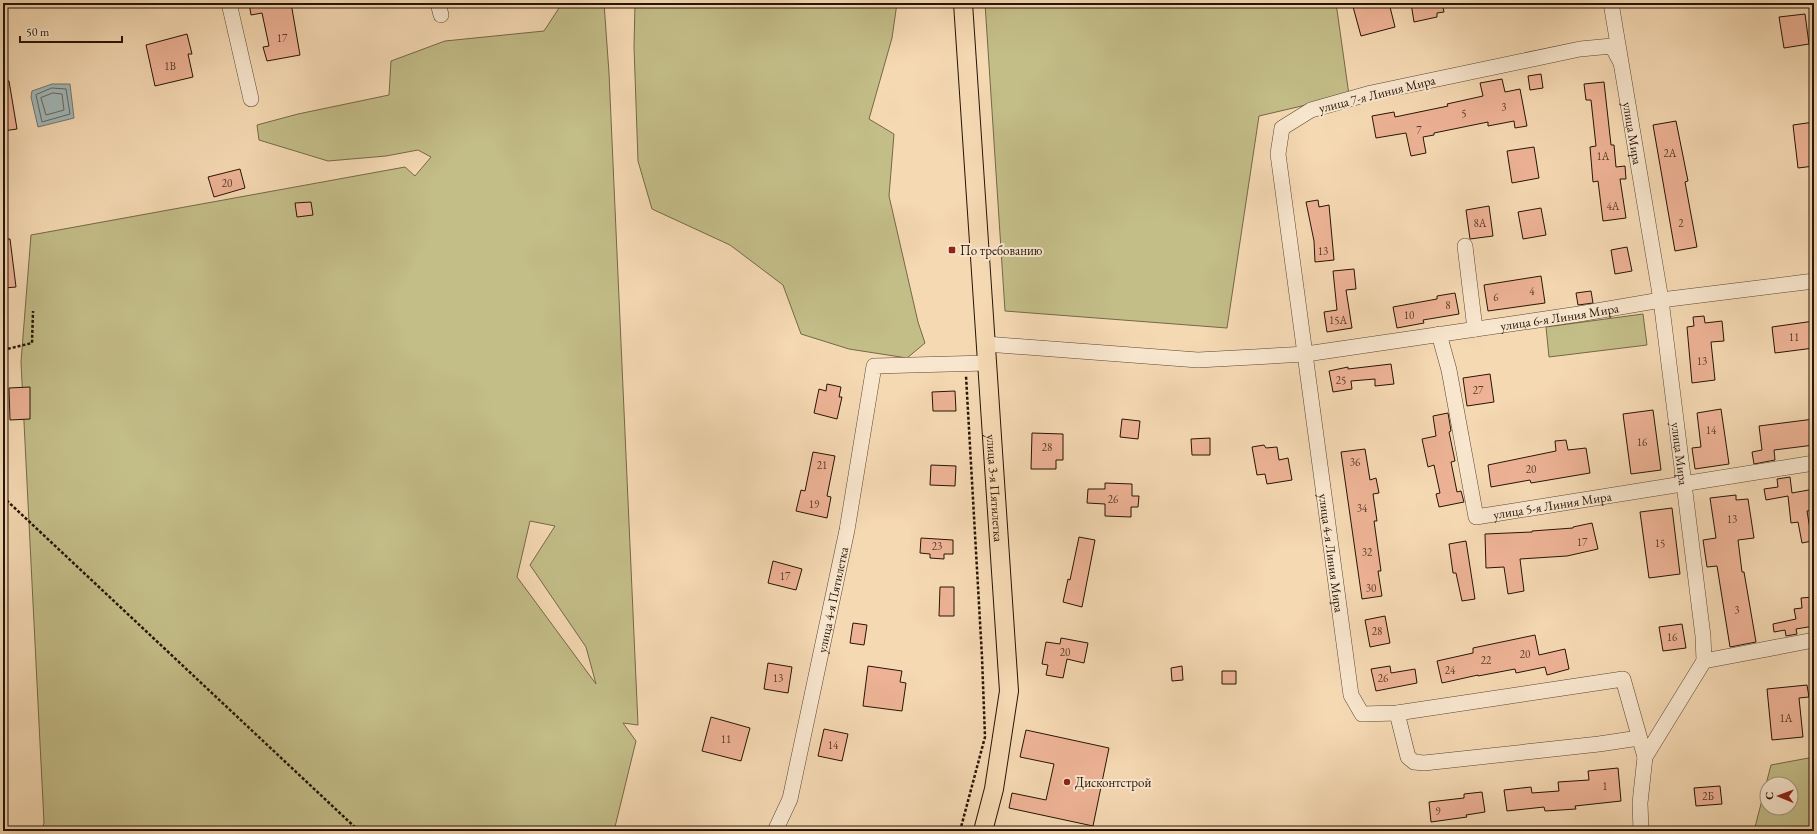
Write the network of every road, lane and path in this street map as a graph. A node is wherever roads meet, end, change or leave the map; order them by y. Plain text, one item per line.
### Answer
1 (229, 3) edge
2 (963, 3) edge
3 (1611, 3) edge
4 (1620, 61) junction
5 (251, 99) dead end
6 (1465, 246) dead end
7 (1814, 281) edge
8 (1661, 300) junction
9 (33, 311) dead end
10 (1475, 329) junction
11 (1438, 334) junction
12 (986, 344) junction
13 (3, 350) edge
14 (1306, 354) junction
15 (987, 363) junction
16 (966, 364) junction
17 (1814, 463) edge
18 (1684, 483) junction
19 (3, 497) edge
20 (1814, 640) edge
21 (1704, 661) junction
22 (1397, 713) junction
23 (1639, 738) junction
24 (1645, 757) junction
25 (359, 831) edge
26 (775, 831) edge
27 (960, 831) edge
28 (983, 831) edge
29 (1641, 831) edge

1 - 5 street
2 - 12 main road, улица 3-я Пятилетка
3 - 4 street, улица Мира
4 - 8 street, улица Мира
4 - 14 street, улица 7-я Линия Мира
6 - 10 street
7 - 8 street, улица 6-я Линия Мира
8 - 10 street, улица 6-я Линия Мира
8 - 18 street, улица Мира
9 - 13 path
10 - 11 street, улица 6-я Линия Мира
11 - 14 street, улица 6-я Линия Мира
11 - 18 street, улица 5-я Линия Мира
12 - 14 street, улица 6-я Линия Мира
12 - 15 main road, улица 3-я Пятилетка
14 - 22 street, улица 4-я Линия Мира
15 - 16 street
15 - 28 main road, улица 3-я Пятилетка
16 - 26 street, улица 4-я Пятилетка
16 - 27 path
17 - 18 street, улица 5-я Линия Мира
18 - 21 street, улица Мира
19 - 25 path
20 - 21 street
21 - 24 street
22 - 23 street
22 - 23 street, улица 4-я Линия Мира
23 - 24 street
24 - 29 street

